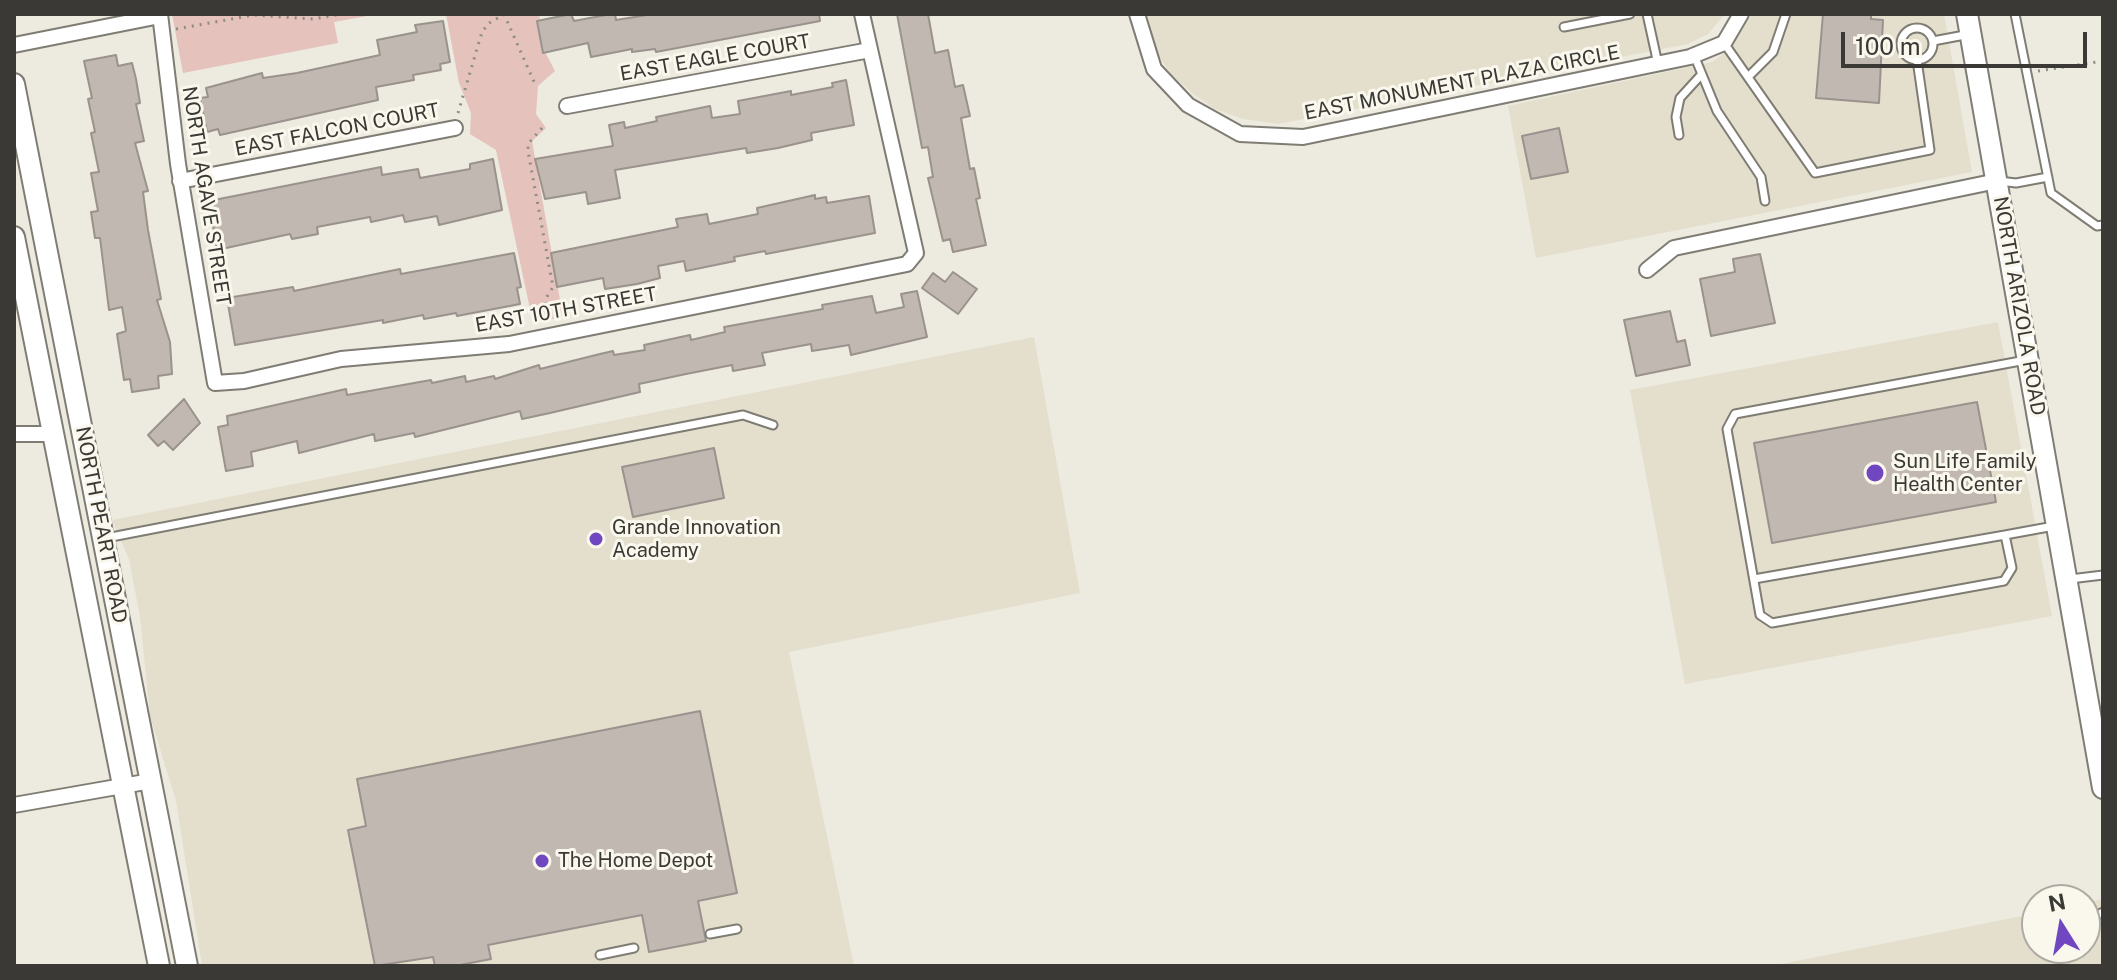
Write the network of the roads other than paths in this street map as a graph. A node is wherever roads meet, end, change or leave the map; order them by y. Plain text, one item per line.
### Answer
1 (862, 14) edge
2 (1137, 14) edge
3 (1630, 14) edge
4 (1647, 14) edge
5 (1741, 14) edge
6 (1786, 14) edge
7 (2015, 14) edge
8 (160, 15) edge
9 (1969, 24) edge
10 (1564, 27) dead end
11 (1933, 41) junction
12 (1724, 43) junction
13 (14, 45) edge
14 (870, 50) junction
15 (1694, 55) junction
16 (1917, 60) junction
17 (1658, 64) junction
18 (1701, 75) junction
19 (1748, 77) junction
20 (14, 84) edge
21 (567, 106) dead end
22 (455, 128) road end
23 (1679, 135) dead end
24 (2048, 177) junction
25 (180, 181) junction
26 (1997, 181) junction
27 (1765, 201) dead end
28 (2103, 225) edge
29 (14, 237) edge
30 (1647, 270) dead end
31 (2028, 359) junction
32 (215, 383) joint
33 (773, 425) dead end
34 (14, 434) edge
35 (54, 434) junction
36 (2057, 525) junction
37 (2005, 535) junction
38 (104, 538) junction
39 (2103, 575) edge
40 (1754, 579) junction
41 (2067, 580) junction
42 (151, 781) junction
43 (123, 787) junction
44 (2103, 788) edge
45 (14, 805) edge
46 (737, 929) dead end
47 (710, 934) dead end
48 (634, 948) dead end
49 (600, 955) dead end
50 (159, 966) edge
51 (187, 966) edge

1 - 14 street
2 - 17 street, EAST MONUMENT PLAZA CIRCLE
3 - 10 lane
4 - 17 lane
5 - 12 street
6 - 19 lane
7 - 24 lane
8 - 13 street
8 - 25 street, NORTH AGAVE STREET
9 - 11 lane
9 - 26 street, NORTH ARIZOLA ROAD
11 - 16 lane
11 - 16 lane
12 - 15 street, EAST MONUMENT PLAZA CIRCLE
12 - 19 lane
14 - 21 street, EAST EAGLE COURT
14 - 32 street, EAST 10TH STREET
15 - 17 street, EAST MONUMENT PLAZA CIRCLE
15 - 18 lane
16 - 19 lane
18 - 23 lane
18 - 27 lane
20 - 38 street, NORTH PEART ROAD
22 - 25 street, EAST FALCON COURT
24 - 26 lane
24 - 28 lane
25 - 32 street, NORTH AGAVE STREET
26 - 30 street
26 - 31 street, NORTH ARIZOLA ROAD
29 - 35 street, NORTH PEART ROAD
31 - 36 street, NORTH ARIZOLA ROAD
31 - 40 lane
33 - 38 lane
34 - 35 street
35 - 43 street, NORTH PEART ROAD
36 - 37 lane
36 - 41 street, NORTH ARIZOLA ROAD
37 - 40 lane
37 - 40 lane
38 - 42 street, NORTH PEART ROAD
39 - 41 lane
41 - 44 street, NORTH ARIZOLA ROAD
42 - 43 street
42 - 51 street, NORTH PEART ROAD
43 - 45 street
43 - 50 street, NORTH PEART ROAD
46 - 47 lane
48 - 49 lane

